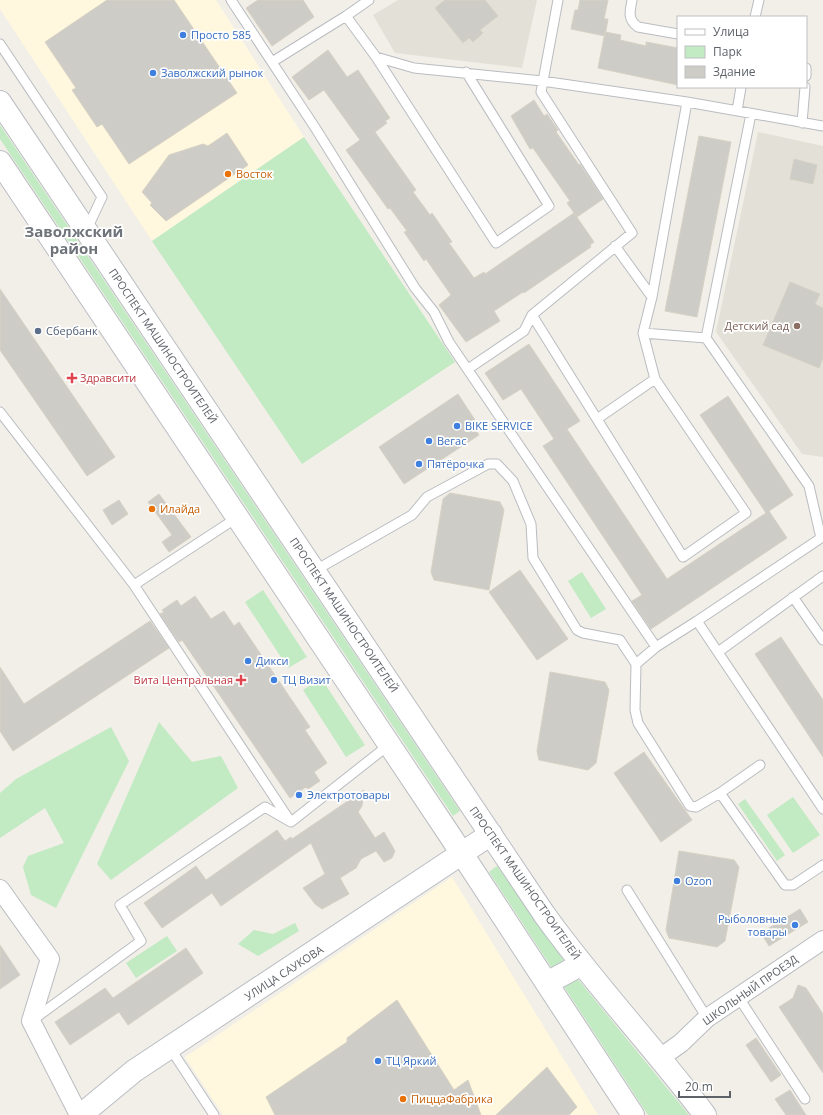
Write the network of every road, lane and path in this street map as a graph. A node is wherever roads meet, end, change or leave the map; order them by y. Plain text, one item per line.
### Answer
1 (231, 0) edge
2 (369, 0) edge
3 (558, 0) edge
4 (632, 0) edge
5 (760, 0) edge
6 (346, 16) junction
7 (756, 16) edge
8 (677, 34) edge
9 (0, 44) edge
10 (376, 57) junction
11 (272, 62) junction
12 (466, 72) junction
13 (542, 81) junction
14 (741, 88) edge
15 (805, 88) edge
16 (0, 102) edge
17 (687, 102) junction
18 (737, 111) junction
19 (751, 114) junction
20 (802, 123) junction
21 (823, 126) edge
22 (2, 170) edge
23 (86, 230) junction
24 (615, 246) junction
25 (652, 297) junction
26 (532, 315) junction
27 (643, 333) junction
28 (706, 338) junction
29 (468, 369) junction
30 (655, 379) junction
31 (0, 412) edge
32 (597, 419) junction
33 (238, 517) junction
34 (822, 538) edge
35 (314, 571) junction
36 (823, 576) edge
37 (134, 585) junction
38 (793, 597) junction
39 (697, 621) junction
40 (823, 640) edge
41 (656, 647) junction
42 (718, 652) junction
43 (636, 664) junction
44 (390, 744) junction
45 (760, 764) dead end
46 (720, 793) junction
47 (823, 809) edge
48 (291, 822) junction
49 (491, 834) junction
50 (462, 853) junction
51 (823, 865) edge
52 (0, 889) edge
53 (627, 890) dead end
54 (822, 942) edge
55 (582, 964) junction
56 (547, 983) junction
57 (738, 998) junction
58 (707, 1018) junction
59 (31, 1022) junction
60 (170, 1048) junction
61 (660, 1058) junction
62 (805, 1099) dead end
63 (80, 1115) edge
64 (214, 1115) edge
65 (633, 1115) edge
66 (705, 1115) edge

1 - 11 lane
2 - 6 lane
3 - 13 lane
4 - 8 lane
5 - 7 lane
6 - 10 lane
6 - 11 lane
9 - 23 lane
10 - 12 lane
10 - 12 lane
11 - 29 lane
12 - 13 lane
13 - 17 lane
13 - 24 lane
14 - 18 lane
15 - 20 lane
16 - 23 main road, ПРОСПЕКТ МАШИНОСТРОИТЕЛЕЙ
17 - 18 lane
17 - 25 lane
18 - 19 lane
19 - 20 lane
19 - 28 lane
20 - 21 lane
22 - 33 main road
23 - 35 main road, ПРОСПЕКТ МАШИНОСТРОИТЕЛЕЙ
24 - 25 lane
24 - 26 lane
25 - 27 lane
26 - 29 lane
26 - 32 lane
27 - 28 lane
27 - 30 lane
28 - 34 lane
29 - 41 lane
30 - 32 lane
30 - 32 lane
31 - 37 lane
33 - 37 lane
33 - 44 main road
34 - 39 lane
35 - 43 lane
35 - 49 main road, ПРОСПЕКТ МАШИНОСТРОИТЕЛЕЙ
36 - 38 lane
37 - 48 lane
38 - 40 lane
38 - 42 lane
39 - 41 lane
39 - 42 lane
41 - 43 lane
42 - 47 lane
43 - 46 lane
44 - 48 lane
44 - 50 main road
45 - 46 lane
46 - 51 lane
48 - 59 lane
49 - 50 main road, УЛИЦА САУКОВА
49 - 55 main road, ПРОСПЕКТ МАШИНОСТРОИТЕЛЕЙ
50 - 56 main road
50 - 60 main road, УЛИЦА САУКОВА
52 - 59 street
53 - 58 lane
54 - 57 street, ШКОЛЬНЫЙ ПРОЕЗД
55 - 56 main road
55 - 61 main road, ПРОСПЕКТ МАШИНОСТРОИТЕЛЕЙ
56 - 65 main road
57 - 58 street, ШКОЛЬНЫЙ ПРОЕЗД
57 - 62 lane
58 - 61 street, ШКОЛЬНЫЙ ПРОЕЗД
59 - 63 street
60 - 63 main road, УЛИЦА САУКОВА
60 - 64 lane
61 - 66 main road, ПРОСПЕКТ МАШИНОСТРОИТЕЛЕЙ

